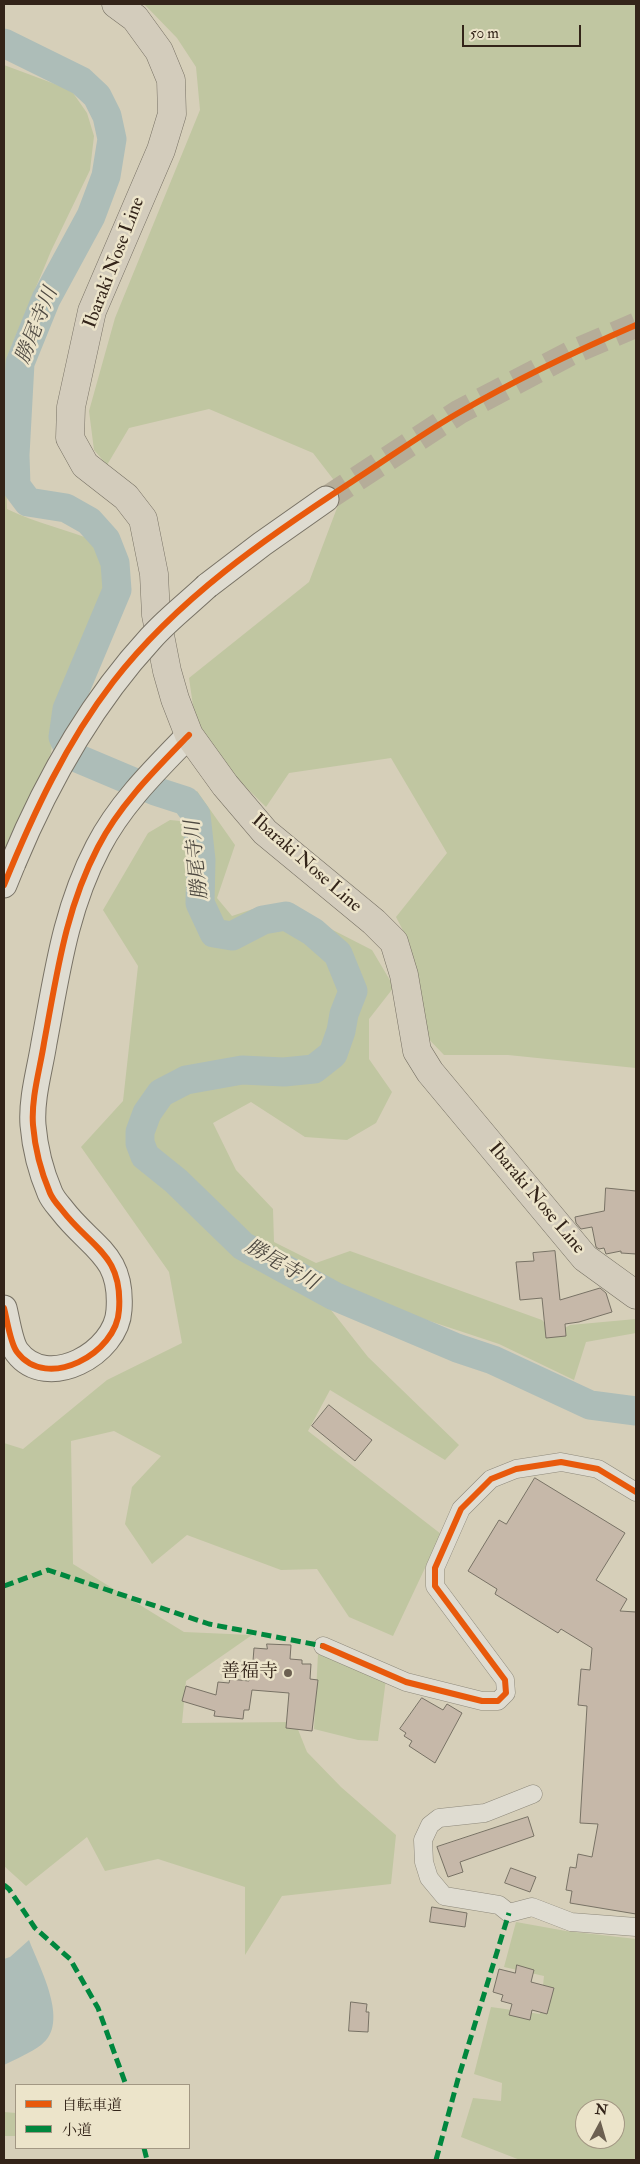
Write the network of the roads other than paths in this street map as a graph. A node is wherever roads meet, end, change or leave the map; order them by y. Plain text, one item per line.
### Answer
1 (116, 4) edge
2 (326, 498) tunnel mouth
3 (181, 743) junction
4 (8, 874) edge
5 (636, 1295) edge
6 (4, 1308) edge
7 (636, 1492) edge
8 (323, 1646) dead end
9 (533, 1794) dead end
10 (636, 1928) edge

1 - 3 main road, Ibaraki Nose Line
2 - 4 street, bridge
3 - 5 main road, Ibaraki Nose Line
3 - 6 street
7 - 8 street
9 - 10 street

